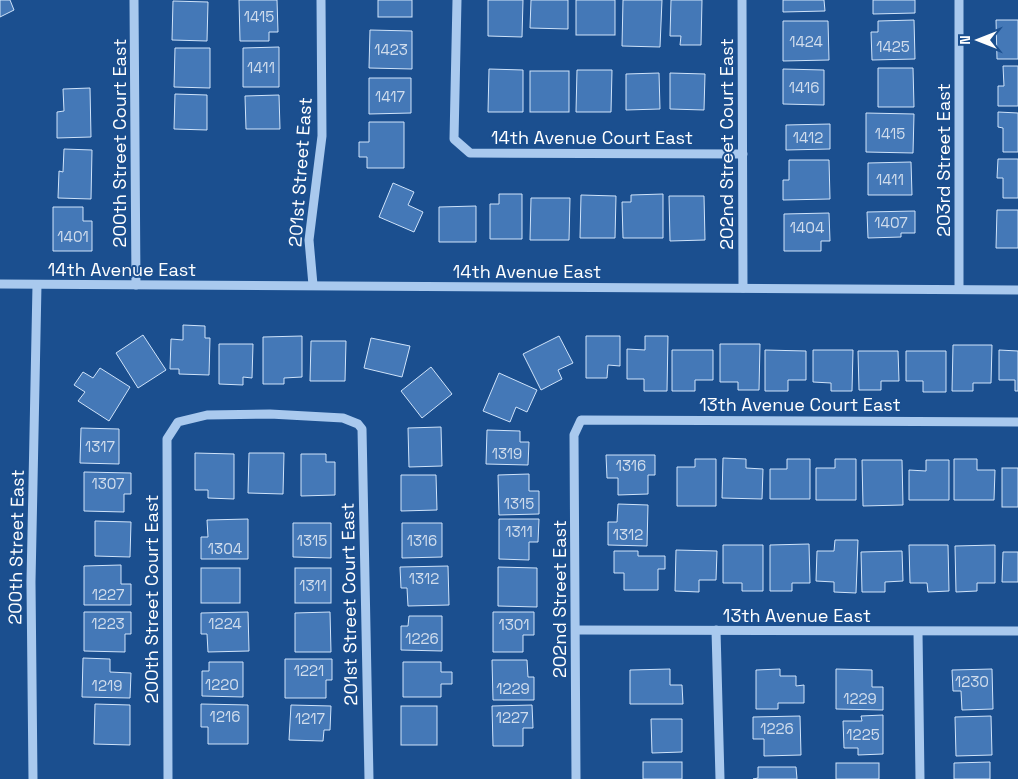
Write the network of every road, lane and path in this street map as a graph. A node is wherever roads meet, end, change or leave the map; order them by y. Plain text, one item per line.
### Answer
1 (134, 0) edge
2 (321, 0) edge
3 (457, 0) edge
4 (742, 0) edge
5 (959, 0) edge
6 (743, 154) junction
7 (0, 284) edge
8 (37, 285) junction
9 (136, 285) junction
10 (313, 286) junction
11 (744, 288) junction
12 (959, 289) junction
13 (1018, 290) edge
14 (581, 420) joint
15 (1018, 422) edge
16 (362, 429) joint
17 (576, 630) junction
18 (716, 630) junction
19 (1018, 631) edge
20 (918, 632) junction
21 (33, 779) edge
22 (168, 779) edge
23 (368, 779) edge
24 (576, 779) edge
25 (720, 779) edge
26 (920, 779) edge

1 - 9 street, 200th Street Court East
2 - 10 street, 201st Street East
3 - 6 street, 14th Avenue Court East
4 - 6 street, 202nd Street Court East
5 - 12 street, 203rd Street East
6 - 11 street, 202nd Street Court East
7 - 8 street, 14th Avenue East
8 - 9 street, 14th Avenue East
8 - 21 street, 200th Street East
9 - 10 street, 14th Avenue East
10 - 11 street, 14th Avenue East
11 - 12 street, 14th Avenue East
12 - 13 street, 14th Avenue East
14 - 15 street, 13th Avenue Court East
14 - 17 street, 202nd Street East
16 - 22 street, 200th Street Court East
16 - 23 street, 201st Street Court East
17 - 18 street, 13th Avenue East
17 - 24 street, 202nd Street East
18 - 20 street, 13th Avenue East
18 - 25 street
19 - 20 street, 13th Avenue East
20 - 26 street

